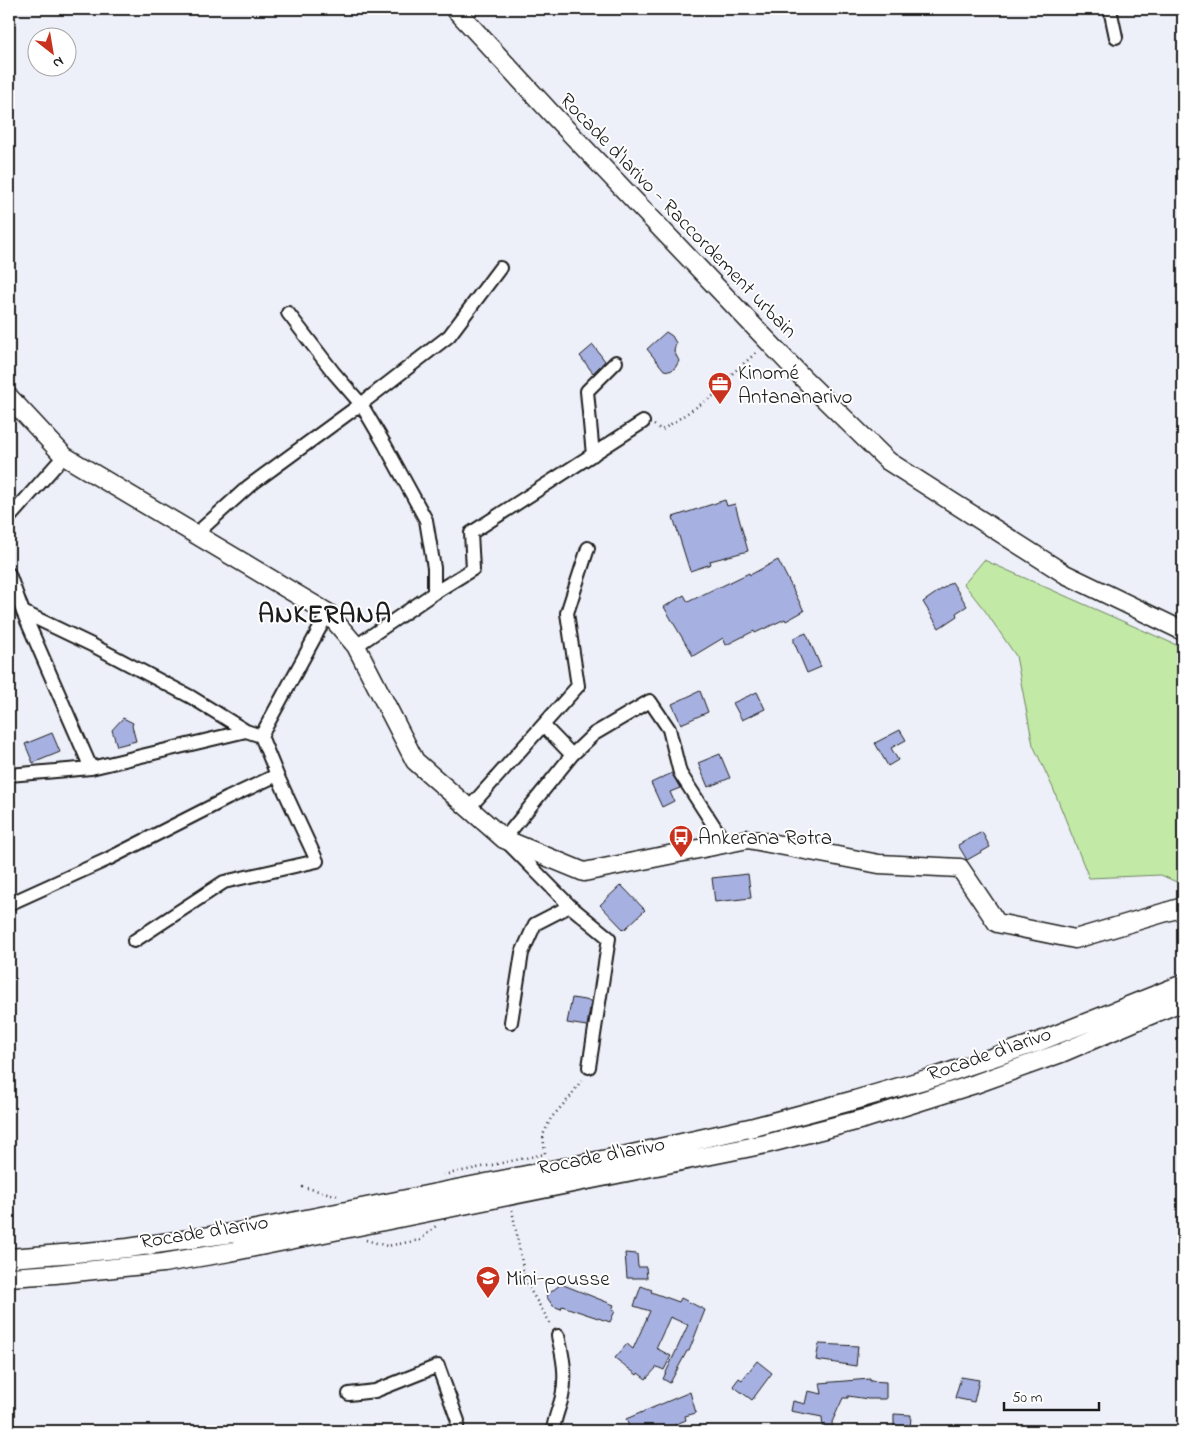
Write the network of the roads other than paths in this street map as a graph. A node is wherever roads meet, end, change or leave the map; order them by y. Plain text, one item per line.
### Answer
1 (455, 9) edge
2 (1110, 9) edge
3 (1116, 37) dead end
4 (500, 268) dead end
5 (288, 313) dead end
6 (616, 362) dead end
7 (9, 397) edge
8 (361, 404) junction
9 (643, 422) road end
10 (593, 455) junction
11 (64, 456) junction
12 (9, 518) edge
13 (196, 534) junction
14 (588, 548) dead end
15 (9, 574) edge
16 (434, 593) junction
17 (24, 612) junction
18 (328, 613) junction
19 (1183, 631) edge
20 (356, 646) junction
21 (543, 725) junction
22 (246, 731) junction
23 (261, 736) junction
24 (572, 755) junction
25 (91, 768) junction
26 (9, 775) edge
27 (277, 775) junction
28 (469, 808) junction
29 (504, 839) junction
30 (725, 843) junction
31 (9, 904) edge
32 (570, 906) junction
33 (1183, 907) edge
34 (134, 941) dead end
35 (1183, 984) edge
36 (1183, 1001) edge
37 (511, 1022) dead end
38 (589, 1068) road end
39 (9, 1258) edge
40 (9, 1277) edge
41 (558, 1336) road end
42 (349, 1394) dead end
43 (456, 1431) edge
44 (553, 1431) edge

1 - 19 main road, Rocade d'Iarivo - Raccordement urbain
2 - 3 street
4 - 8 street
5 - 8 street
6 - 10 street
7 - 11 main road
8 - 13 street
8 - 16 street
9 - 10 street
10 - 16 street
11 - 12 street
11 - 13 main road
13 - 18 main road
14 - 21 street
15 - 17 street
16 - 20 street
17 - 22 street
17 - 25 street
18 - 20 main road
18 - 23 street
20 - 28 main road
21 - 24 street
21 - 28 street
22 - 23 street
22 - 25 street
23 - 27 street
24 - 29 street
24 - 30 street
25 - 26 street
27 - 31 street
27 - 34 street
28 - 29 main road
29 - 30 main road
29 - 32 street
30 - 33 main road
32 - 37 street
32 - 38 street
35 - 39 main road, Rocade d'Iarivo
36 - 40 main road, Rocade d'Iarivo
41 - 44 street
42 - 43 street

